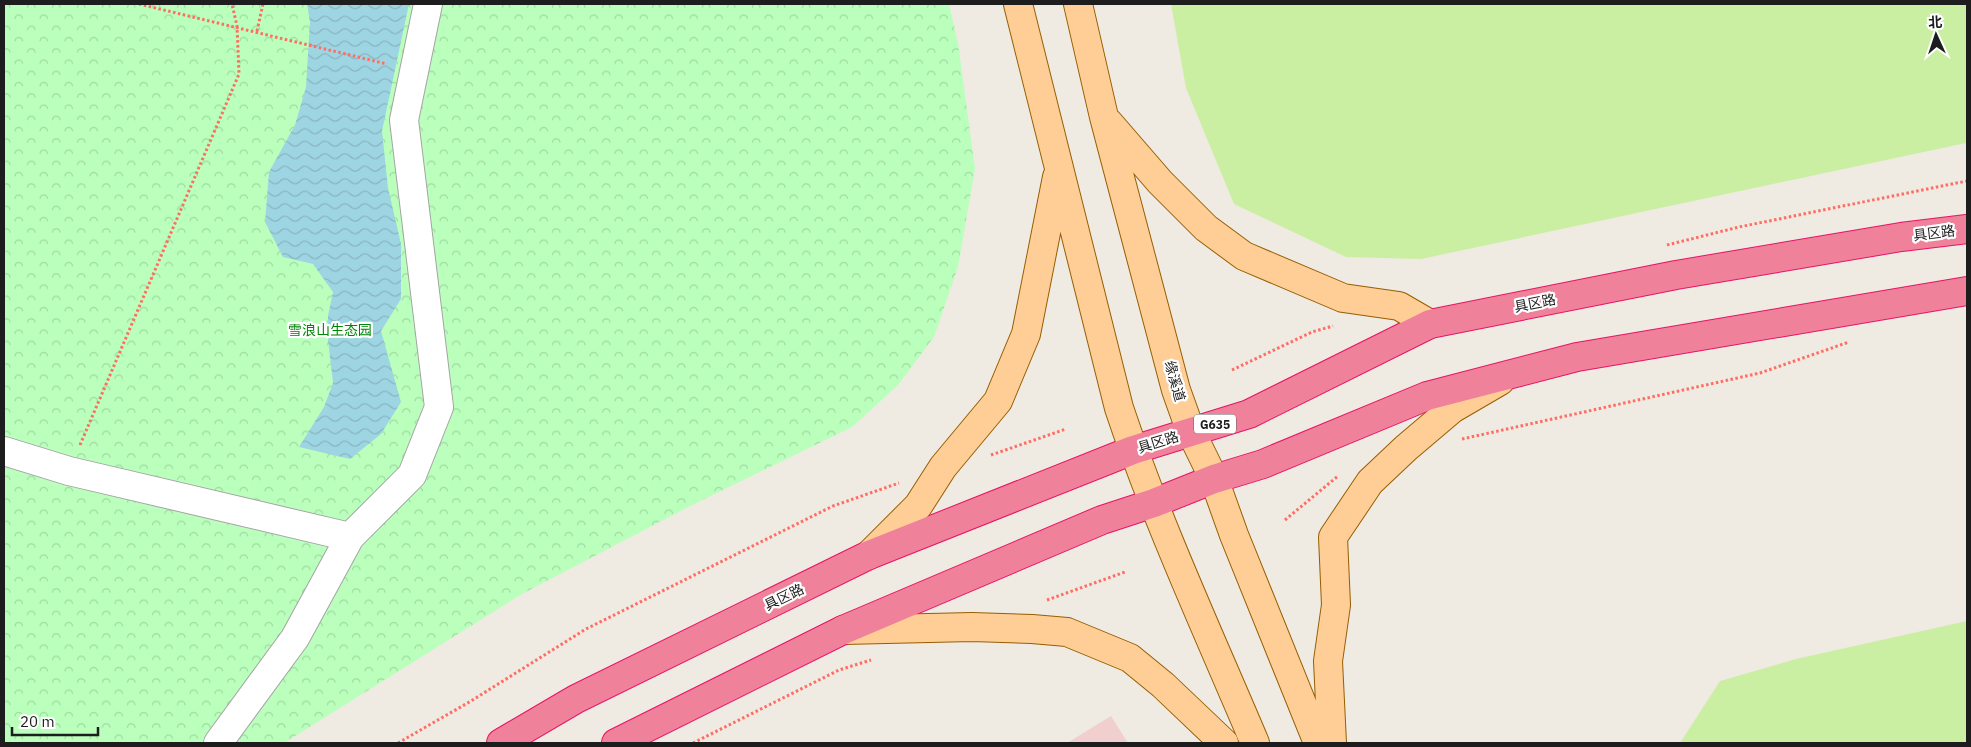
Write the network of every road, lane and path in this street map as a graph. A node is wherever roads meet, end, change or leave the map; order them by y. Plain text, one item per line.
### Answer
1 (139, 4) edge
2 (232, 4) edge
3 (263, 4) edge
4 (428, 4) edge
5 (1018, 4) edge
6 (1078, 4) edge
7 (237, 26) junction
8 (257, 31) junction
9 (414, 71) junction
10 (1104, 117) junction
11 (1059, 170) junction
12 (1967, 229) edge
13 (1967, 291) edge
14 (1430, 324) junction
15 (1856, 341) dead end
16 (1512, 374) junction
17 (1066, 429) dead end
18 (1191, 432) junction
19 (1455, 441) dead end
20 (1133, 450) junction
21 (4, 451) edge
22 (990, 455) dead end
23 (943, 467) junction
24 (69, 471) junction
25 (1343, 471) dead end
26 (1214, 479) junction
27 (1154, 502) junction
28 (1285, 520) dead end
29 (350, 537) junction
30 (869, 555) junction
31 (843, 630) junction
32 (218, 743) edge
33 (398, 743) edge
34 (501, 743) edge
35 (616, 743) edge
36 (1224, 743) edge
37 (1255, 743) edge
38 (1318, 743) edge
39 (1332, 743) edge

1 - 7 path
2 - 7 path
3 - 8 path
4 - 9 street
5 - 11 main road
6 - 10 main road, 缘溪道
7 - 8 path
7 - 24 path
8 - 9 path
9 - 29 street
10 - 14 main road
10 - 18 main road, 缘溪道
11 - 20 main road
11 - 23 main road
12 - 14 highway, 具区路 / G635
13 - 16 highway
14 - 18 highway, 具区路 / G635
15 - 19 path
16 - 26 highway
16 - 39 main road
17 - 22 path
18 - 20 highway, 具区路 / G635
18 - 26 main road, 缘溪道
20 - 27 main road
20 - 30 highway, 具区路 / G635
21 - 24 street
23 - 30 main road
23 - 33 path
24 - 29 street
25 - 28 path
26 - 27 highway
26 - 38 main road, 缘溪道
27 - 31 highway
27 - 37 main road
29 - 32 street
30 - 34 highway, 具区路 / G635
31 - 35 highway
31 - 36 main road

